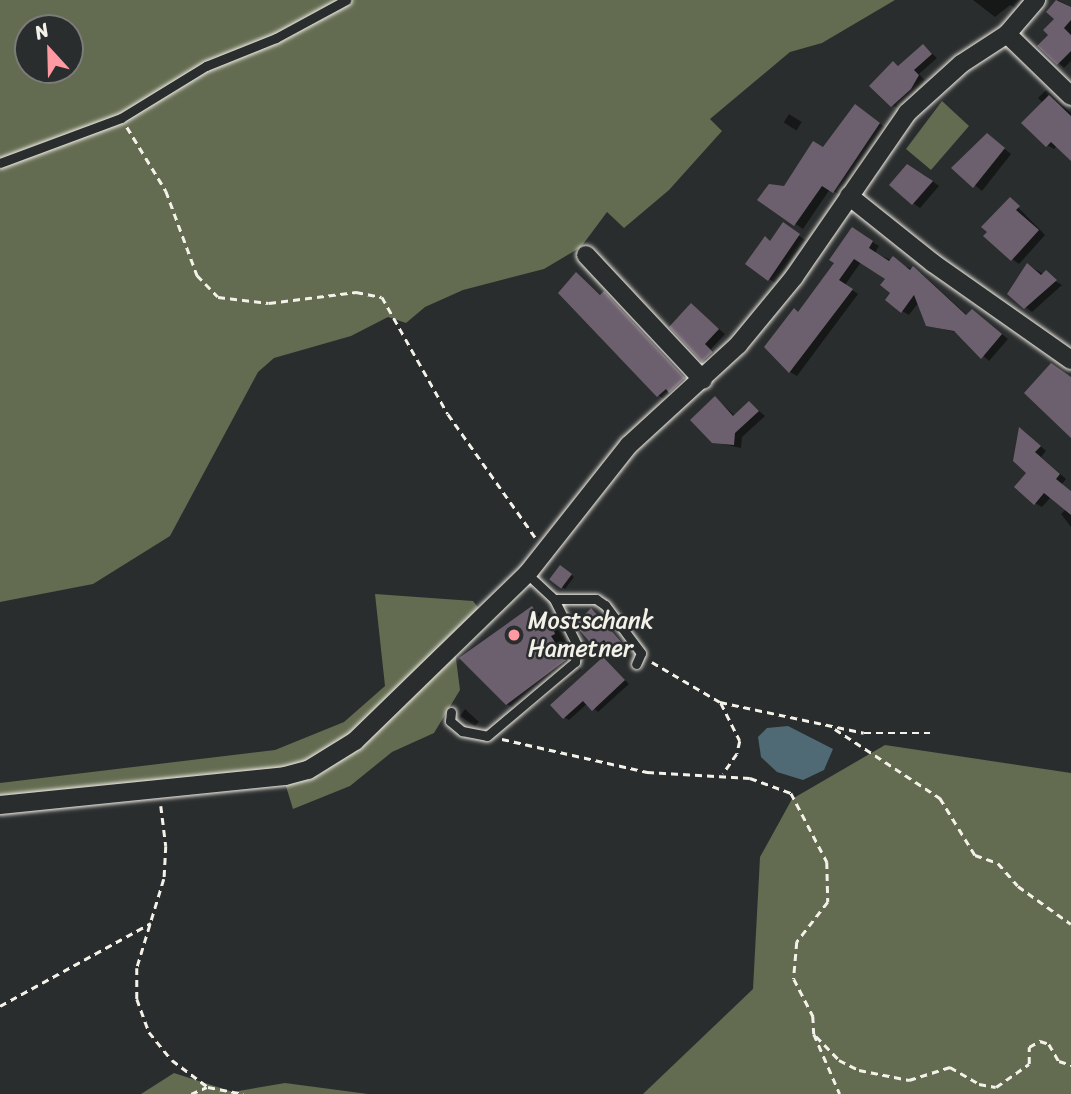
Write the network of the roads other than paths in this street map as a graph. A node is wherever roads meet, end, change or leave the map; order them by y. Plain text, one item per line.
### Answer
1 (346, 0) edge
2 (1036, 0) edge
3 (1007, 34) junction
4 (1071, 96) edge
5 (0, 163) edge
6 (849, 196) junction
7 (586, 255) dead end
8 (1071, 360) edge
9 (703, 380) junction
10 (527, 574) junction
11 (554, 598) junction
12 (636, 664) dead end
13 (451, 712) dead end
14 (0, 805) edge

1 - 5 lane
2 - 3 street
3 - 4 street
3 - 6 street
6 - 8 street
6 - 9 street
7 - 9 street
9 - 10 street
10 - 11 lane
10 - 14 street
11 - 12 lane
11 - 13 lane

